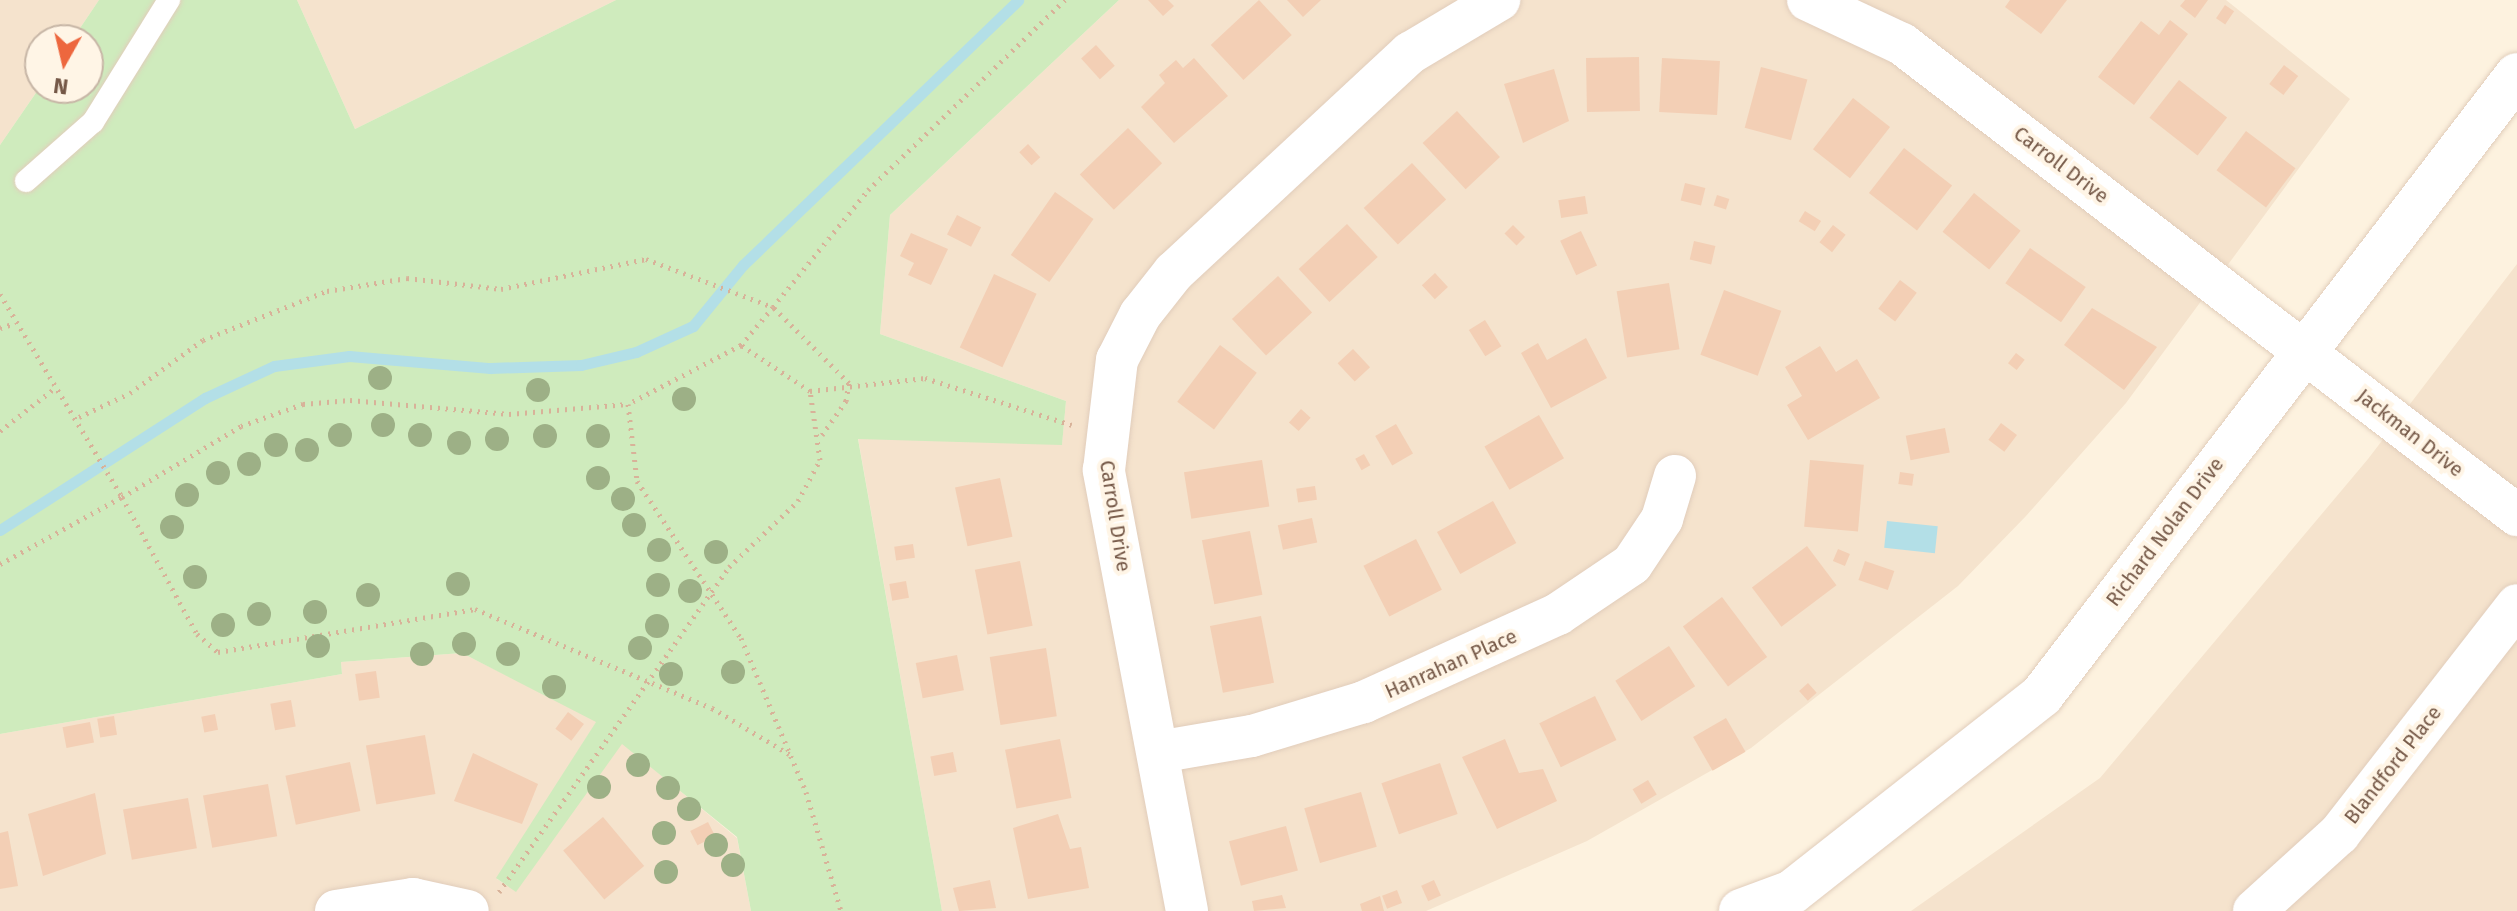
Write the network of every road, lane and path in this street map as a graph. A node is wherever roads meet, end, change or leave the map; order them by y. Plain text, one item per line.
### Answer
1 (169, 0) edge
2 (1065, 0) edge
3 (1499, 0) edge
4 (1808, 0) edge
5 (2517, 75) edge
6 (26, 181) dead end
7 (0, 294) edge
8 (773, 307) junction
9 (15, 323) junction
10 (0, 328) edge
11 (741, 345) junction
12 (2303, 350) junction
13 (849, 383) junction
14 (55, 388) junction
15 (810, 391) junction
16 (628, 404) junction
17 (79, 417) junction
18 (1105, 427) junction
19 (0, 431) edge
20 (822, 435) junction
21 (1675, 476) dead end
22 (122, 497) junction
23 (2517, 515) edge
24 (0, 564) edge
25 (713, 589) junction
26 (2517, 605) edge
27 (648, 681) junction
28 (1158, 752) junction
29 (790, 754) junction
30 (481, 905) edge
31 (336, 911) edge
32 (841, 911) edge
33 (1187, 911) edge
34 (1741, 911) edge
35 (2254, 911) edge

1 - 6 lane
2 - 8 path
3 - 18 street, Carroll Drive
4 - 12 street, Carroll Drive
5 - 12 main road, Richard Nolan Drive
7 - 9 path
8 - 11 path
8 - 13 path
8 - 17 path
9 - 10 path
9 - 14 path
11 - 15 path
11 - 16 path
12 - 23 street, Jackman Drive
12 - 34 main road, Richard Nolan Drive
13 - 15 path
13 - 18 path
13 - 20 path
14 - 17 path
14 - 19 path
15 - 20 path
16 - 22 path
16 - 25 path
17 - 22 path
18 - 28 street, Carroll Drive
20 - 25 path
21 - 28 street, Hanrahan Place
22 - 24 path
22 - 27 path
25 - 27 path
25 - 29 path
26 - 35 street, Blandford Place
27 - 29 path
27 - 30 path
28 - 33 street, Carroll Drive
29 - 32 path
30 - 31 street

